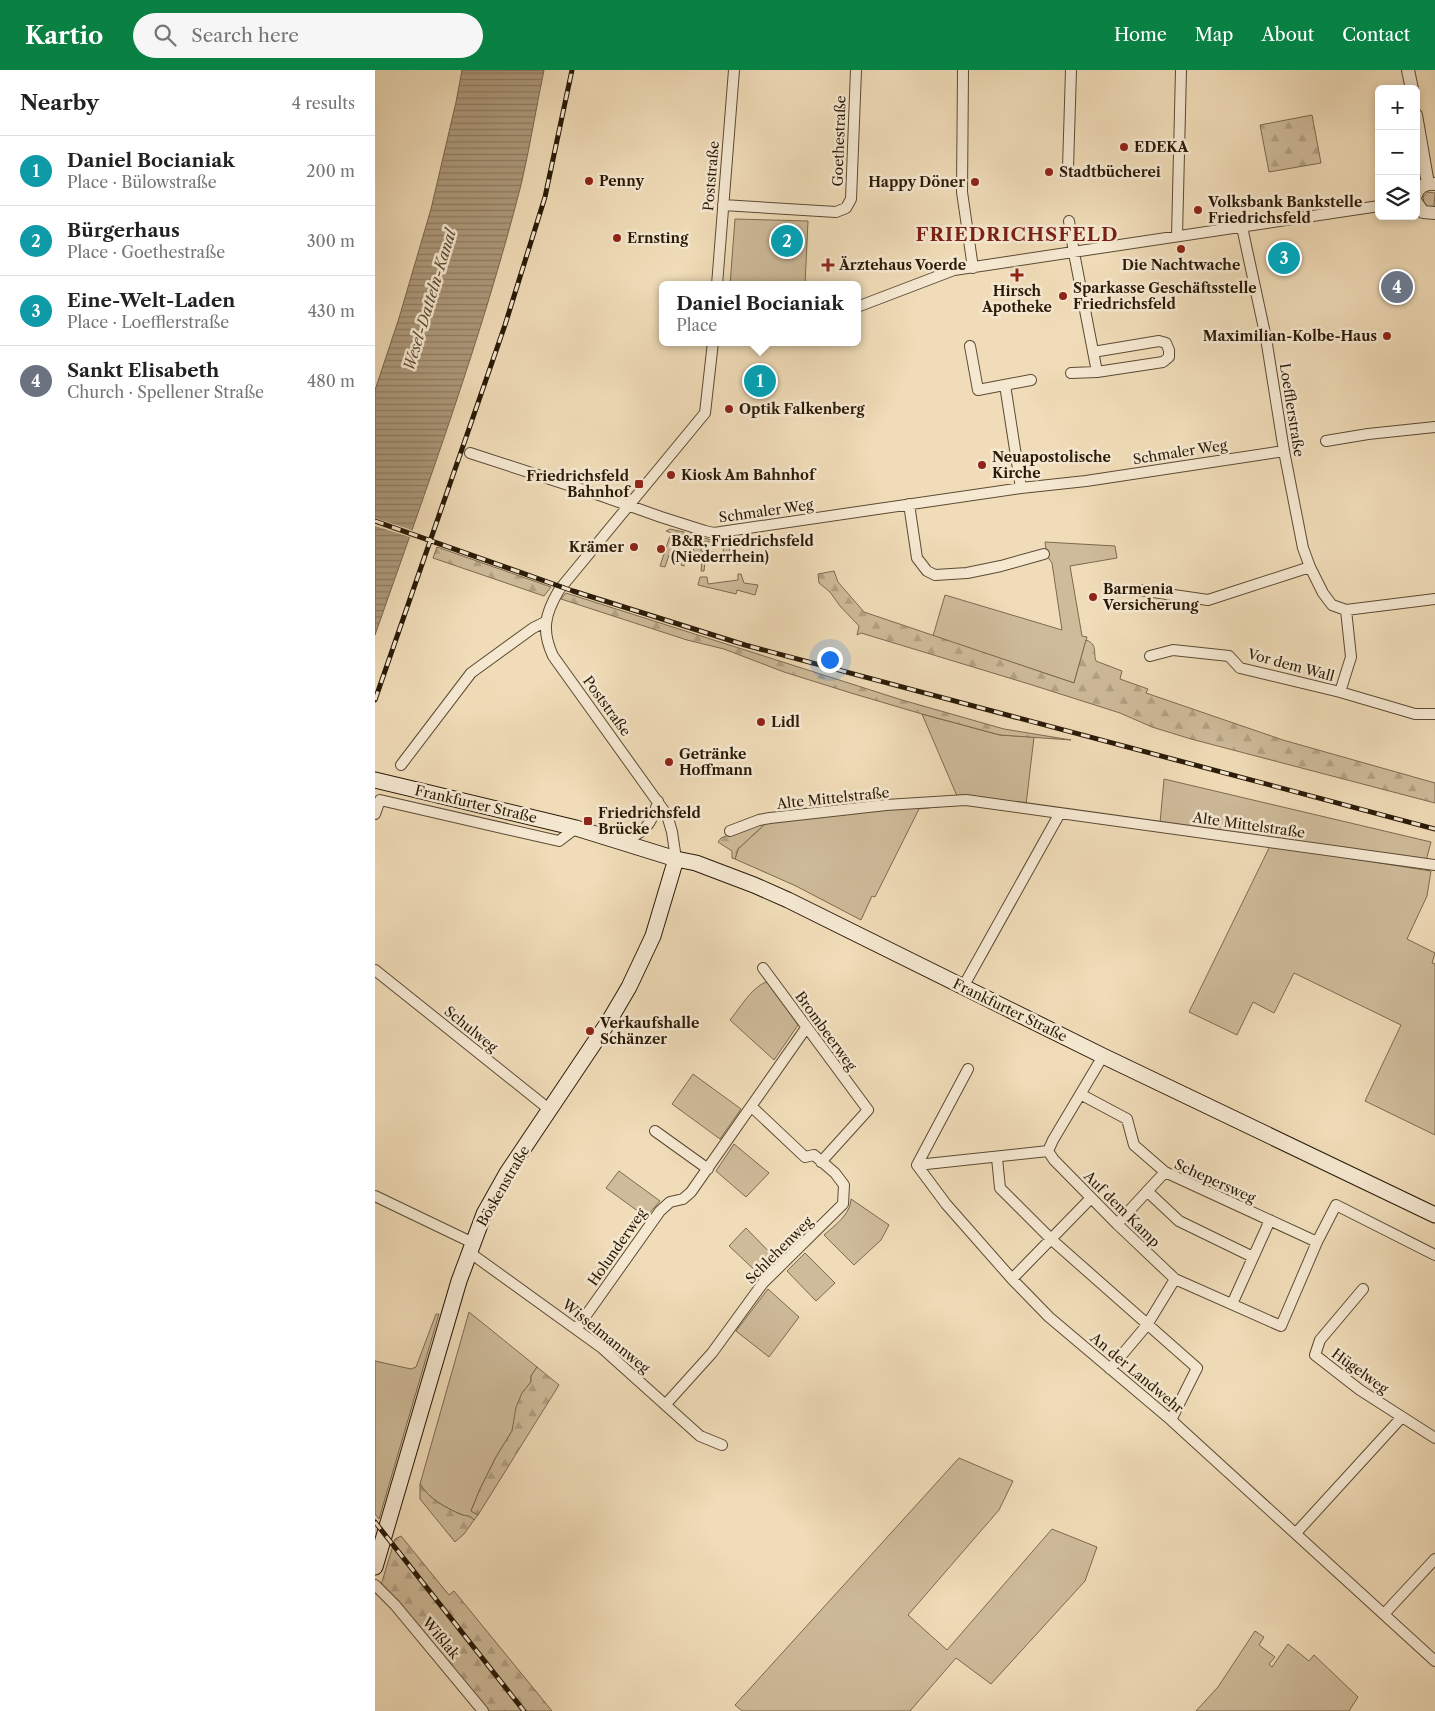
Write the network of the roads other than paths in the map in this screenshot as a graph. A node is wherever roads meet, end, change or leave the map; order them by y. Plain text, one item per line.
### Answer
1 (734, 70) edge
2 (856, 70) edge
3 (963, 70) edge
4 (1071, 70) edge
5 (1181, 70) edge
6 (1409, 70) edge
7 (1411, 85) edge
8 (1420, 130) edge
9 (1068, 168) dead end
10 (1432, 184) edge
11 (1420, 188) edge
12 (723, 205) junction
13 (1375, 207) edge
14 (1420, 208) edge
15 (1435, 213) edge
16 (1069, 221) dead end
17 (1242, 227) junction
18 (1177, 236) junction
19 (1074, 253) junction
20 (973, 268) junction
21 (717, 281) edge
22 (861, 305) edge
23 (713, 346) edge
24 (970, 346) dead end
25 (1093, 352) junction
26 (1097, 372) junction
27 (1071, 373) dead end
28 (1031, 380) dead end
29 (1005, 385) junction
30 (1435, 427) edge
31 (1326, 441) dead end
32 (1284, 451) junction
33 (470, 453) dead end
34 (1021, 488) junction
35 (909, 504) junction
36 (629, 506) junction
37 (1044, 554) dead end
38 (1310, 567) junction
39 (1139, 590) dead end
40 (1435, 600) edge
41 (1346, 610) junction
42 (545, 622) junction
43 (1151, 656) dead end
44 (1340, 692) junction
45 (1435, 714) edge
46 (401, 765) dead end
47 (375, 780) edge
48 (658, 801) junction
49 (1060, 813) junction
50 (375, 814) edge
51 (576, 828) junction
52 (730, 832) dead end
53 (619, 842) junction
54 (676, 859) junction
55 (1435, 865) edge
56 (763, 968) dead end
57 (375, 970) edge
58 (963, 987) junction
59 (806, 1028) junction
60 (1103, 1056) junction
61 (968, 1069) dead end
62 (1081, 1094) junction
63 (752, 1107) junction
64 (549, 1110) junction
65 (655, 1131) dead end
66 (1048, 1151) junction
67 (997, 1158) junction
68 (821, 1162) junction
69 (917, 1166) junction
70 (708, 1169) junction
71 (1165, 1172) junction
72 (1147, 1192) junction
73 (375, 1196) edge
74 (1091, 1198) junction
75 (1435, 1216) edge
76 (1270, 1220) junction
77 (1117, 1224) junction
78 (1052, 1240) junction
79 (1317, 1242) junction
80 (471, 1247) junction
81 (1435, 1255) edge
82 (1253, 1258) junction
83 (1012, 1279) junction
84 (1175, 1280) junction
85 (1363, 1289) dead end
86 (1232, 1304) junction
87 (1147, 1324) junction
88 (577, 1328) junction
89 (1110, 1369) junction
90 (666, 1404) junction
91 (1402, 1417) junction
92 (1171, 1420) junction
93 (1435, 1438) edge
94 (722, 1445) dead end
95 (1296, 1533) junction
96 (1435, 1559) edge
97 (375, 1567) edge
98 (375, 1585) edge
99 (1383, 1614) junction
100 (1435, 1661) edge
101 (483, 1711) edge

1 - 12 street, Poststraße
2 - 12 street, Goethestraße
3 - 20 street
4 - 9 street
5 - 18 street
6 - 7 street
8 - 10 street
10 - 11 street
12 - 21 street, Poststraße
13 - 17 street
14 - 15 street
16 - 19 street
17 - 18 street
17 - 32 street, Loefflerstraße
18 - 19 street
19 - 20 street
19 - 25 street
20 - 22 street
23 - 36 street, Poststraße
24 - 29 street
25 - 26 street
25 - 26 street
26 - 27 street
28 - 29 street
29 - 34 street
30 - 31 street
32 - 34 street, Schmaler Weg
32 - 38 street, Loefflerstraße
33 - 36 street
34 - 35 street, Schmaler Weg
35 - 36 street, Schmaler Weg
35 - 37 street
36 - 42 street, Poststraße
38 - 39 street
38 - 41 street, Loefflerstraße
40 - 41 street
41 - 44 street, Vor dem Wall
42 - 46 street
42 - 48 street, Poststraße
43 - 44 street, Vor dem Wall
44 - 45 street, Vor dem Wall
47 - 51 main road, Frankfurter Straße
48 - 53 street
48 - 54 street, Poststraße
49 - 52 street, Alte Mittelstraße
49 - 55 street, Alte Mittelstraße
49 - 58 street
50 - 51 street, Frankfurter Straße
51 - 53 main road, Frankfurter Straße
53 - 54 main road, Frankfurter Straße
54 - 58 main road, Frankfurter Straße
54 - 64 main road, Böskenstraße
56 - 59 street, Brombeerweg
57 - 64 street, Schulweg
58 - 60 main road, Frankfurter Straße
59 - 63 street, Holunderweg
59 - 68 street, Brombeerweg
60 - 62 street
60 - 75 main road, Frankfurter Straße
61 - 69 street
62 - 66 street
62 - 71 street
63 - 68 street, Schlehenweg
63 - 70 street, Holunderweg
64 - 80 main road, Böskenstraße
65 - 70 street
66 - 67 street
66 - 74 street, Auf dem Kamp
67 - 69 street
67 - 78 street
68 - 90 street, Schlehenweg
69 - 83 street, An der Landwehr
70 - 88 street, Holunderweg
71 - 72 street, Schepersweg
71 - 76 street, Schepersweg
72 - 77 street, Schepersweg
72 - 82 street
73 - 80 street, Wisselmannweg
74 - 77 street, Auf dem Kamp
74 - 78 street
76 - 79 street, Schepersweg
76 - 82 street
77 - 84 street, Auf dem Kamp
78 - 83 street
78 - 87 street
79 - 81 street
79 - 86 street, Auf dem Kamp
80 - 88 street, Wisselmannweg
80 - 97 main road, Böskenstraße
82 - 86 street
83 - 89 street, An der Landwehr
84 - 86 street, Auf dem Kamp
84 - 87 street
85 - 91 street, Hügelweg
87 - 89 street
87 - 92 street
88 - 90 street, Wisselmannweg
89 - 92 street, An der Landwehr
90 - 94 street, Wisselmannweg
91 - 93 street, Hügelweg
91 - 95 street
92 - 95 street, An der Landwehr
95 - 99 street, An der Landwehr
96 - 99 street
98 - 101 street, Wißlak
99 - 100 street, An der Landwehr

